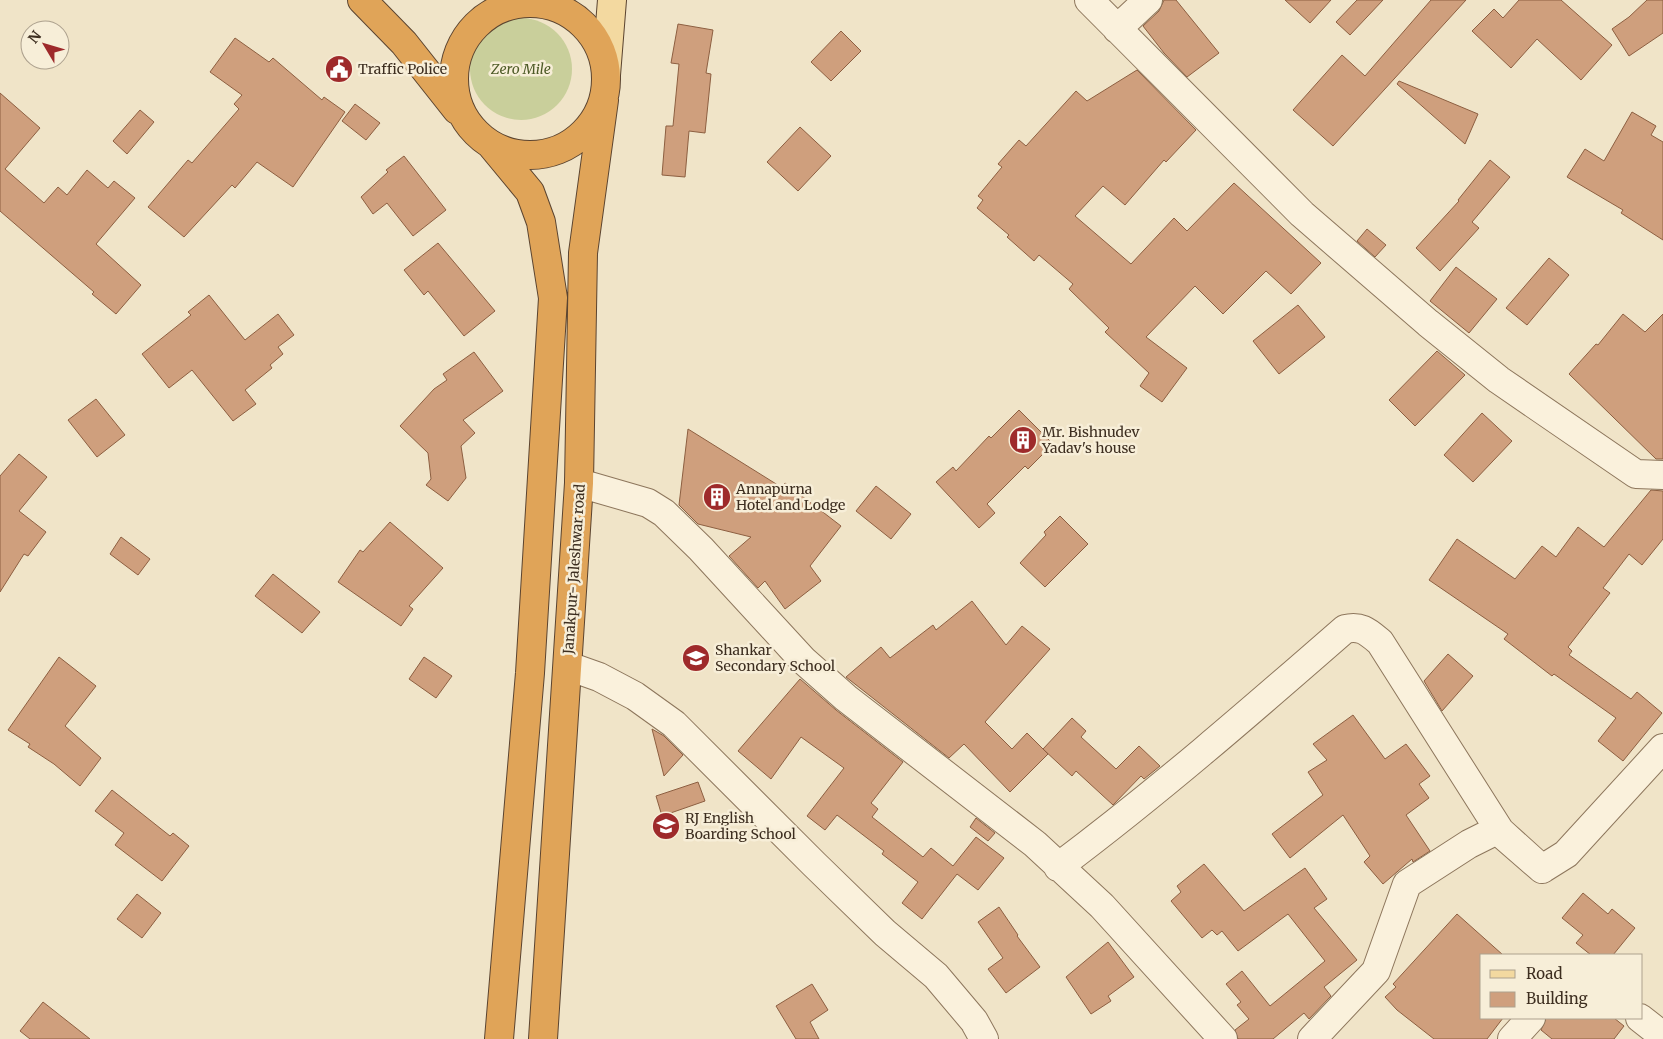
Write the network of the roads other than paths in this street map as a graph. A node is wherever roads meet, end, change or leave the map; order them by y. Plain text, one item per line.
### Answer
1 (362, 0) edge
2 (612, 0) edge
3 (1088, 0) edge
4 (1148, 0) edge
5 (503, 3) edge
6 (1117, 29) junction
7 (605, 87) junction
8 (466, 121) junction
9 (492, 146) junction
10 (1663, 475) edge
11 (579, 482) junction
12 (568, 666) junction
13 (1663, 748) edge
14 (1058, 867) junction
15 (1542, 869) junction
16 (1530, 1019) edge
17 (1641, 1019) edge
18 (1663, 1036) edge
19 (499, 1039) edge
20 (543, 1039) edge
21 (984, 1039) edge
22 (1223, 1039) edge
23 (1312, 1039) edge
24 (1512, 1039) edge

1 - 8 highway
2 - 7 main road
3 - 6 street
4 - 6 street
5 - 7 highway
5 - 8 highway
6 - 10 street
7 - 9 highway
7 - 11 highway, Janakpur- Jaleshwar road
8 - 9 highway
9 - 19 highway
11 - 12 highway, Janakpur- Jaleshwar road
11 - 14 street
12 - 20 highway, Janakpur- Jaleshwar road
12 - 21 street
13 - 15 street
14 - 15 street
14 - 22 street
15 - 23 street
16 - 24 street
17 - 18 street

